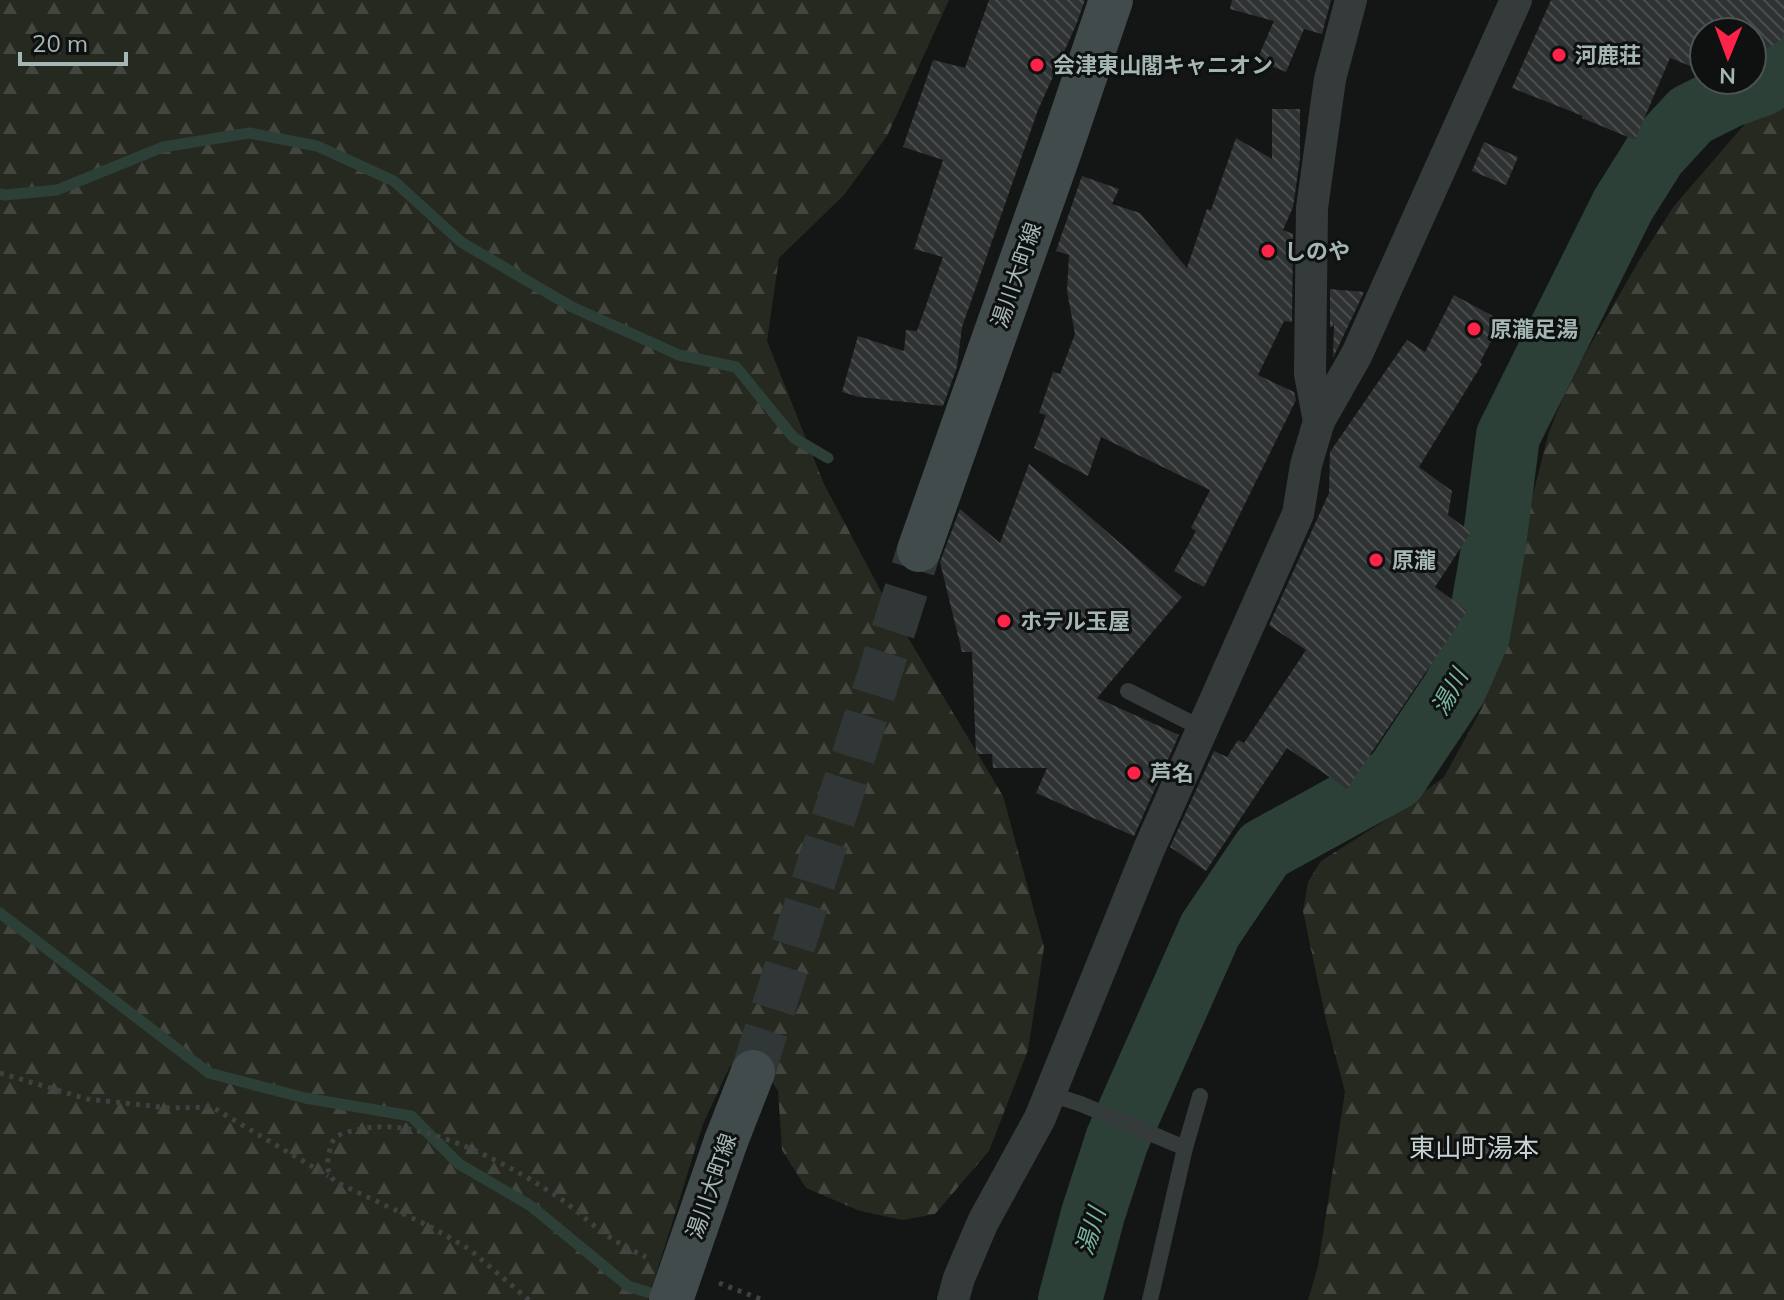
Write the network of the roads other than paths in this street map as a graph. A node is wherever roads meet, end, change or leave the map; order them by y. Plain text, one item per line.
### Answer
1 (1111, 0) edge
2 (1351, 0) edge
3 (1516, 0) edge
4 (1319, 421) junction
5 (919, 550) tunnel mouth
6 (1128, 691) dead end
7 (1203, 729) junction
8 (753, 1072) tunnel mouth
9 (1050, 1094) junction
10 (1200, 1096) dead end
11 (1185, 1148) junction
12 (663, 1281) edge
13 (953, 1300) edge
14 (1150, 1300) edge

1 - 5 main road, 湯川大町線
2 - 4 street
3 - 4 street
4 - 7 street
6 - 7 lane
7 - 9 street
8 - 12 main road, 湯川大町線, bridge
9 - 11 lane
9 - 13 street
10 - 11 lane
11 - 14 lane

